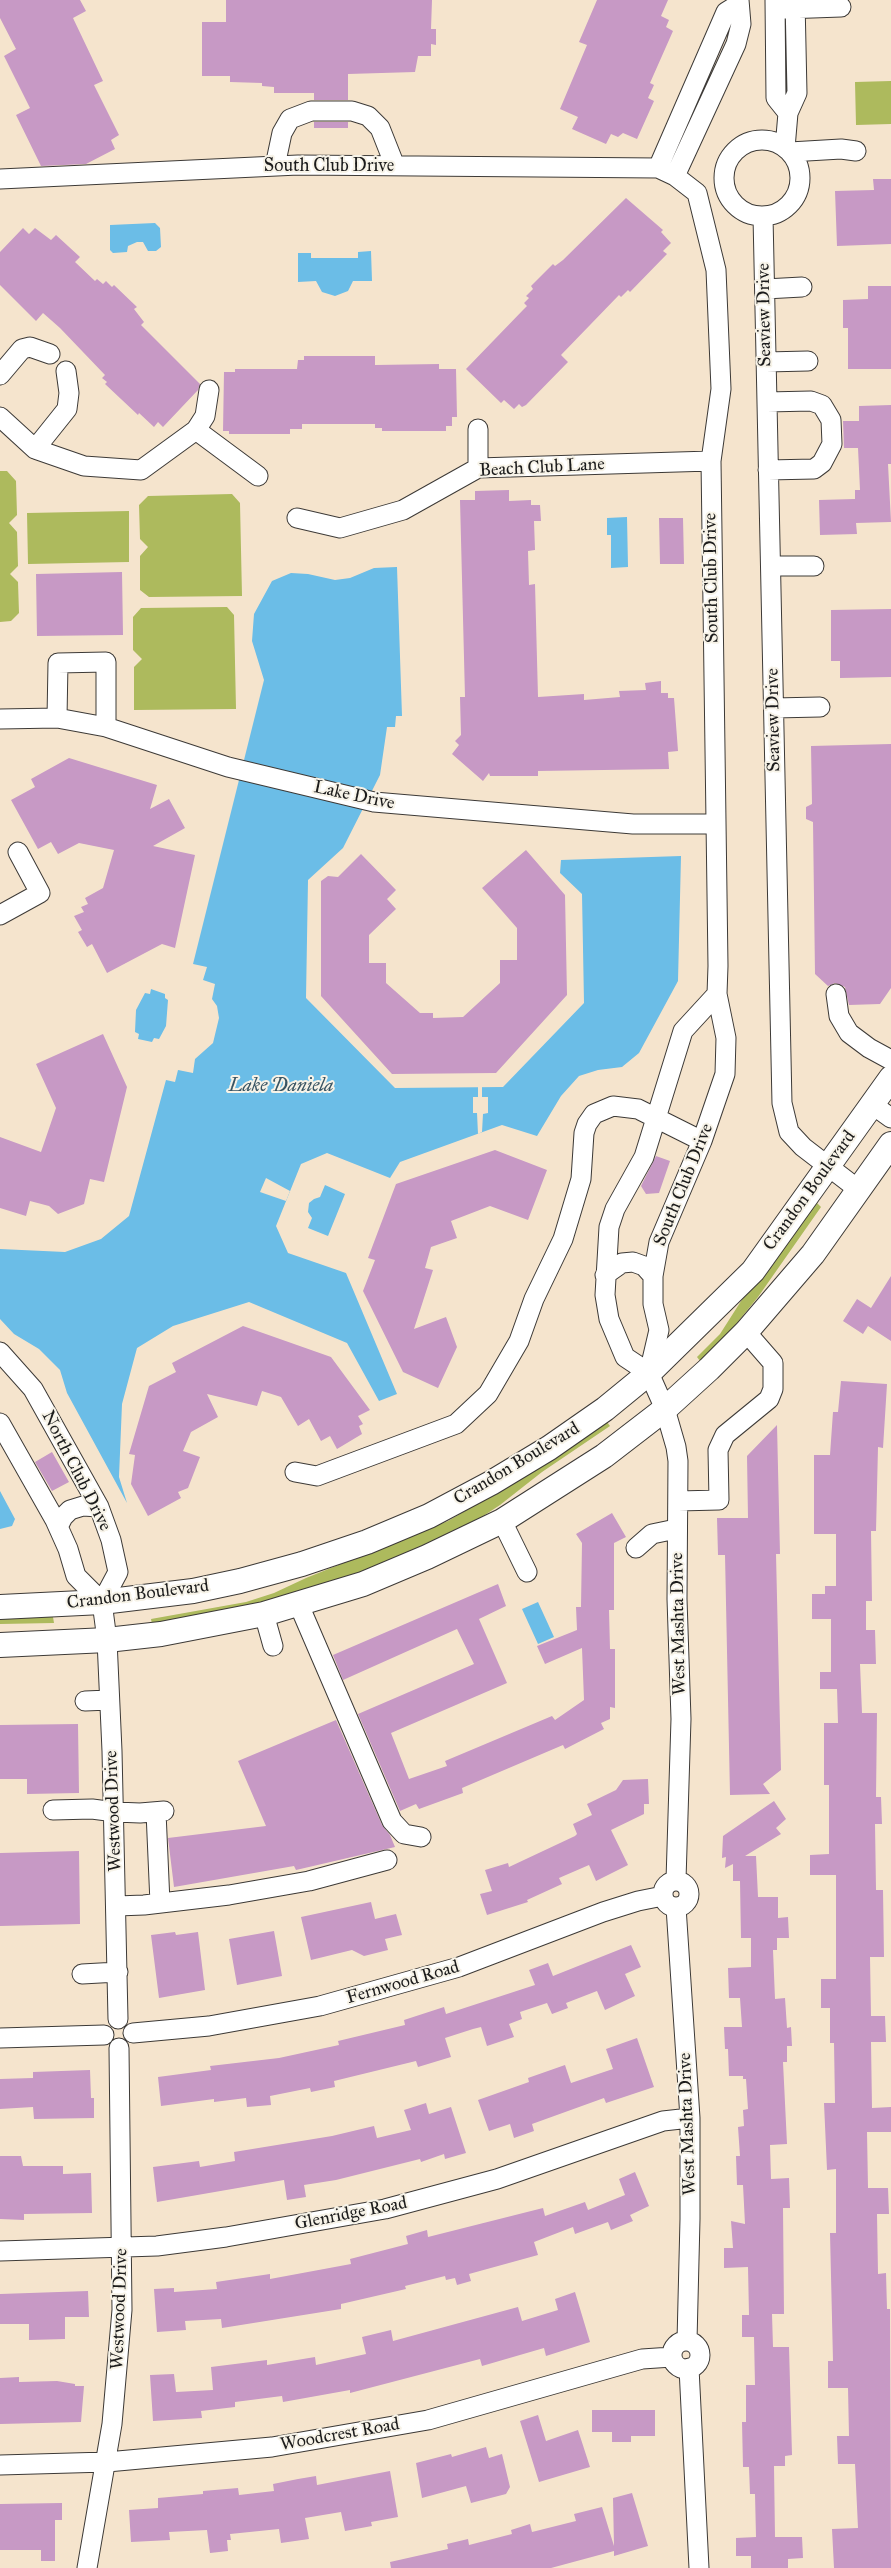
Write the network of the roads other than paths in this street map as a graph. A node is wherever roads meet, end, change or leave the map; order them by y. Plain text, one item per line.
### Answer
1 (739, 2) edge
2 (795, 4) edge
3 (775, 5) edge
4 (841, 7) dead end
5 (697, 77) junction
6 (717, 84) junction
7 (788, 113) junction
8 (788, 150) junction
9 (856, 151) dead end
10 (275, 166) junction
11 (395, 166) junction
12 (667, 172) junction
13 (0, 179) edge
14 (763, 216) junction
15 (802, 288) dead end
16 (765, 289) junction
17 (50, 354) dead end
18 (808, 361) dead end
19 (766, 362) junction
20 (66, 371) dead end
21 (0, 375) edge
22 (210, 390) dead end
23 (767, 402) junction
24 (0, 417) edge
25 (478, 429) dead end
26 (196, 430) junction
27 (35, 449) junction
28 (711, 461) junction
29 (478, 468) junction
30 (768, 470) junction
31 (258, 476) dead end
32 (298, 518) dead end
33 (771, 566) junction
34 (814, 566) dead end
35 (820, 707) dead end
36 (774, 708) junction
37 (0, 718) edge
38 (57, 718) junction
39 (106, 727) junction
40 (716, 824) junction
41 (18, 852) dead end
42 (0, 915) edge
43 (717, 994) junction
44 (836, 994) dead end
45 (891, 1060) edge
46 (891, 1078) edge
47 (882, 1111) edge
48 (657, 1119) junction
49 (702, 1141) junction
50 (891, 1144) edge
51 (829, 1166) junction
52 (859, 1190) junction
53 (605, 1275) junction
54 (653, 1276) junction
55 (746, 1332) junction
56 (0, 1352) edge
57 (649, 1373) junction
58 (665, 1409) junction
59 (0, 1423) edge
60 (295, 1472) dead end
61 (678, 1501) junction
62 (98, 1507) junction
63 (502, 1521) junction
64 (58, 1526) junction
65 (676, 1529) junction
66 (636, 1548) dead end
67 (527, 1572) dead end
68 (102, 1602) junction
69 (299, 1605) junction
70 (0, 1607) edge
71 (264, 1614) junction
72 (107, 1640) junction
73 (0, 1645) edge
74 (273, 1646) dead end
75 (109, 1700) junction
76 (85, 1701) dead end
77 (53, 1810) dead end
78 (115, 1812) junction
79 (421, 1837) dead end
80 (387, 1860) dead end
81 (669, 1902) junction
82 (160, 1903) junction
83 (117, 1906) junction
84 (118, 1972) junction
85 (82, 1974) dead end
86 (118, 2020) junction
87 (134, 2033) junction
88 (104, 2035) junction
89 (0, 2038) edge
90 (119, 2048) junction
91 (690, 2118) junction
92 (123, 2248) junction
93 (0, 2251) edge
94 (687, 2341) junction
95 (672, 2357) junction
96 (689, 2368) junction
97 (107, 2462) junction
98 (0, 2465) edge
99 (695, 2567) edge
100 (87, 2568) edge

1 - 5 street
1 - 6 street
2 - 3 street
2 - 4 street
2 - 7 street
3 - 7 street
5 - 6 street
5 - 12 street
6 - 12 street
7 - 8 street
8 - 9 street
8 - 14 street
8 - 14 street
10 - 11 street, South Club Drive
10 - 11 street
10 - 13 street, South Club Drive
11 - 12 street, South Club Drive
12 - 28 street, South Club Drive
14 - 16 street, Seaview Drive
15 - 16 street
16 - 19 street, Seaview Drive
17 - 21 street
18 - 19 street
19 - 23 street, Seaview Drive
20 - 27 street
22 - 26 street
23 - 30 street, Seaview Drive
23 - 30 street
24 - 27 street
25 - 29 street
26 - 27 street
26 - 31 street
28 - 29 street, Beach Club Lane
28 - 40 street, South Club Drive
29 - 32 street, Beach Club Lane
30 - 33 street, Seaview Drive
33 - 34 street
33 - 36 street, Seaview Drive
35 - 36 street
36 - 51 street, Seaview Drive
37 - 38 street, Lake Drive
38 - 39 street, Lake Drive
38 - 39 street
39 - 40 street, Lake Drive
40 - 43 street, South Club Drive
41 - 42 street
43 - 48 street
43 - 49 street, South Club Drive
44 - 45 street
46 - 47 main road, Crandon Boulevard
47 - 51 main road, Crandon Boulevard
48 - 49 street
48 - 53 street
48 - 60 street
49 - 54 street, South Club Drive
50 - 52 main road
51 - 52 street, Seaview Drive
51 - 57 main road, Crandon Boulevard
52 - 55 main road
53 - 54 street
53 - 57 street
54 - 57 street, South Club Drive
55 - 58 main road
55 - 61 street
56 - 62 street, North Club Drive
57 - 58 street, West Mashta Drive
57 - 68 main road, Crandon Boulevard
58 - 61 street, West Mashta Drive
58 - 63 main road
59 - 64 street
61 - 65 street, West Mashta Drive
62 - 64 street
62 - 68 street, North Club Drive
63 - 67 street
63 - 69 main road
64 - 68 street
65 - 66 street
65 - 81 street, West Mashta Drive
68 - 70 main road, Crandon Boulevard
68 - 72 street, Westwood Drive
69 - 71 main road
69 - 79 street
71 - 72 main road
71 - 74 street
72 - 73 main road
72 - 75 street, Westwood Drive
75 - 76 street
75 - 78 street, Westwood Drive
77 - 78 street
78 - 82 street
78 - 83 street, Westwood Drive
80 - 82 street
81 - 87 street, Fernwood Road
81 - 91 street, West Mashta Drive
82 - 83 street
83 - 84 street, Westwood Drive
84 - 85 street
84 - 86 street, Westwood Drive
86 - 87 street
86 - 88 street
87 - 90 street
88 - 89 street
88 - 90 street
90 - 92 street, Westwood Drive
91 - 92 street, Glenridge Road
91 - 94 street, West Mashta Drive
92 - 93 street, Glenridge Road
92 - 97 street, Westwood Drive
94 - 95 street
94 - 96 street
95 - 96 street
95 - 97 street, Woodcrest Road
96 - 99 street
97 - 98 street, Woodcrest Road
97 - 100 street, Westwood Drive

